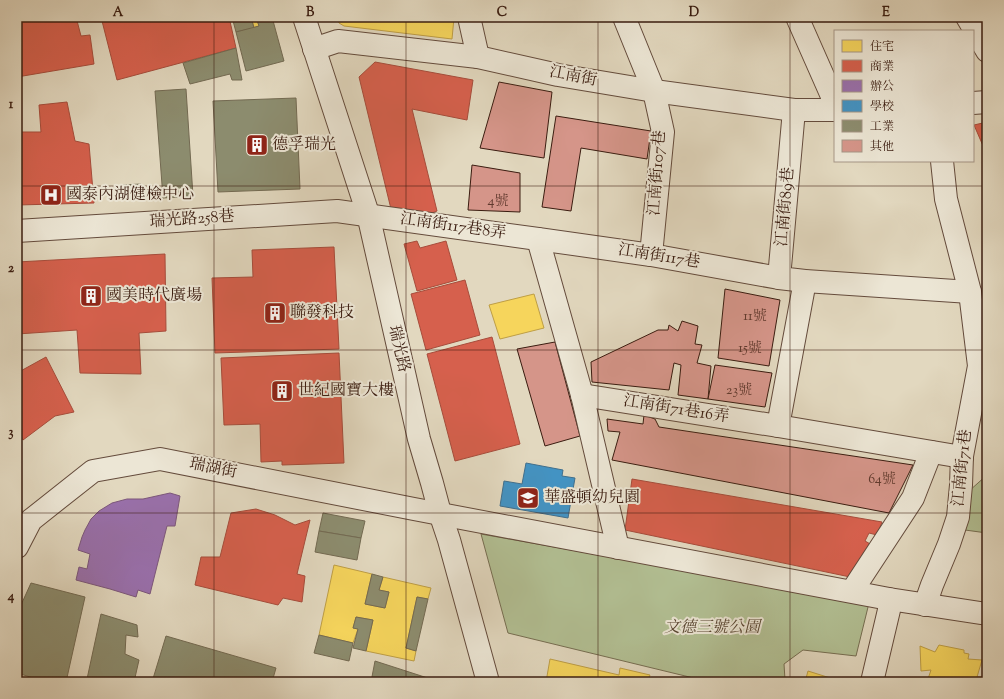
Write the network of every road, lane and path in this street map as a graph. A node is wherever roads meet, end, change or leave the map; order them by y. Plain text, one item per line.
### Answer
1 (304, 17) edge
2 (469, 17) edge
3 (624, 17) edge
4 (797, 17) edge
5 (967, 17) edge
6 (314, 49) junction
7 (987, 51) edge
8 (478, 57) junction
9 (654, 91) junction
10 (834, 101) edge
11 (974, 102) edge
12 (987, 102) edge
13 (794, 110) junction
14 (834, 110) edge
15 (942, 162) edge
16 (368, 214) junction
17 (17, 231) edge
18 (538, 238) junction
19 (651, 255) junction
20 (779, 278) junction
21 (805, 281) junction
22 (970, 292) junction
23 (582, 395) junction
24 (778, 426) junction
25 (931, 452) junction
26 (962, 457) junction
27 (440, 513) junction
28 (17, 547) edge
29 (618, 548) junction
30 (852, 592) junction
31 (889, 599) junction
32 (925, 605) junction
33 (987, 614) edge
34 (488, 682) edge
35 (872, 682) edge

1 - 6 street, 瑞光路
2 - 8 street
3 - 9 street, 江南街107巷
4 - 10 street
5 - 7 street
6 - 8 street, 江南街
6 - 16 street, 瑞光路
8 - 9 street, 江南街
9 - 13 street, 江南街
9 - 19 street, 江南街107巷
11 - 12 street
13 - 14 street, 江南街
13 - 20 street, 江南街89巷
15 - 22 street, 江南街71巷
16 - 17 street, 瑞光路258巷
16 - 18 street, 江南街117巷8弄
16 - 27 street, 瑞光路
18 - 19 street, 江南街117巷
18 - 23 street
19 - 20 street, 江南街117巷
20 - 21 street
21 - 22 street
21 - 24 street
22 - 26 street, 江南街71巷
23 - 24 street, 江南街71巷16弄
23 - 29 street
24 - 25 street, 江南街71巷16弄
25 - 26 street, 江南街71巷16弄
25 - 30 street
26 - 32 street, 江南街71巷
27 - 28 street, 瑞湖街
27 - 29 street
27 - 34 street, 瑞光路
29 - 30 street
30 - 31 street
31 - 32 street
31 - 35 street
32 - 33 street

